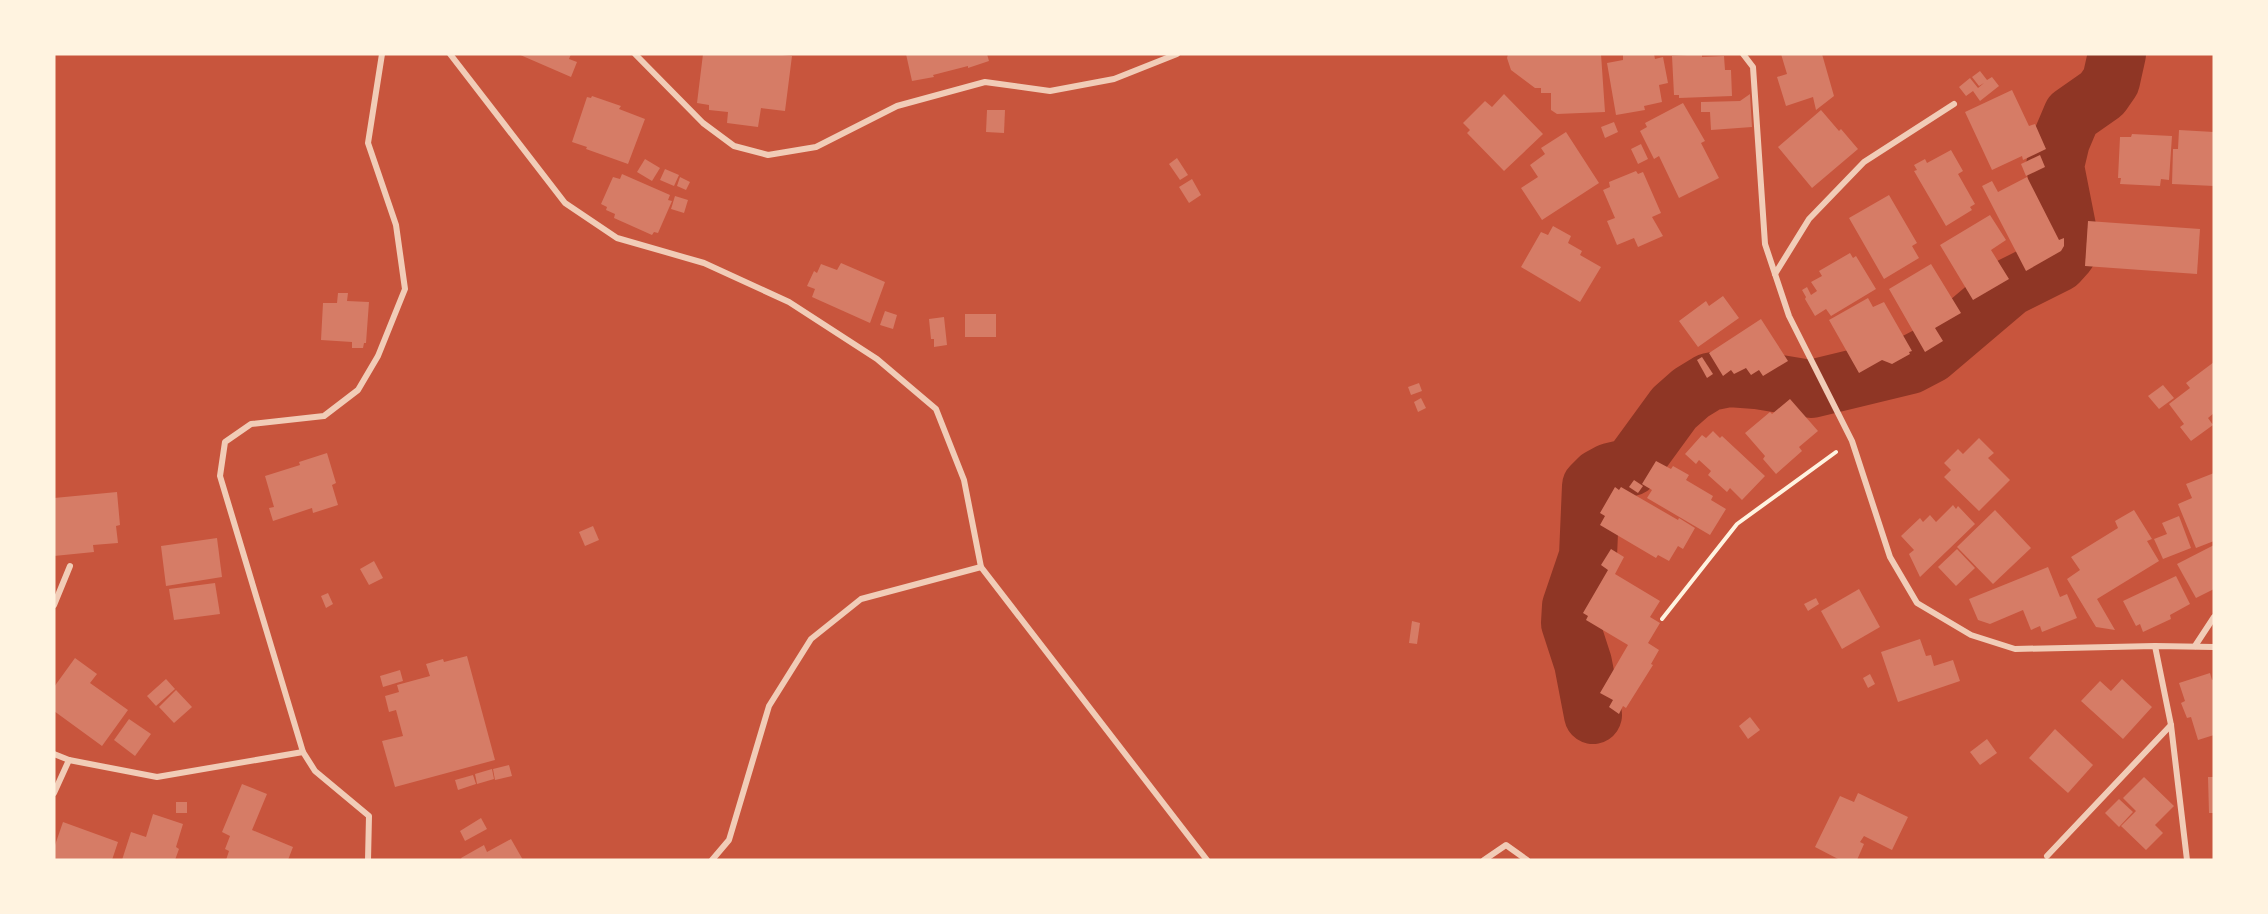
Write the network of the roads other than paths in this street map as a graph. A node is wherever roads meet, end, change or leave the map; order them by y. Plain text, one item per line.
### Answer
1 (382, 54) edge
2 (450, 54) edge
3 (635, 54) edge
4 (1177, 54) edge
5 (1743, 54) edge
6 (1954, 104) dead end
7 (1775, 274) junction
8 (70, 566) dead end
9 (981, 567) junction
10 (54, 605) edge
11 (2214, 617) edge
12 (2155, 646) junction
13 (2195, 646) junction
14 (2214, 647) edge
15 (2171, 725) junction
16 (303, 752) junction
17 (54, 754) edge
18 (69, 760) junction
19 (54, 793) edge
20 (2048, 856) dead end
21 (368, 860) edge
22 (712, 860) edge
23 (1207, 860) edge
24 (1484, 860) edge
25 (1527, 860) edge
26 (2187, 860) edge

1 - 16 street
2 - 9 street
3 - 4 street
5 - 7 street
6 - 7 street
7 - 12 street
8 - 10 street
9 - 22 street
9 - 23 street
11 - 13 street
12 - 13 street
12 - 15 street
13 - 14 street
15 - 20 street
15 - 26 street
16 - 18 street
16 - 21 street
17 - 18 street
18 - 19 street
24 - 25 street

